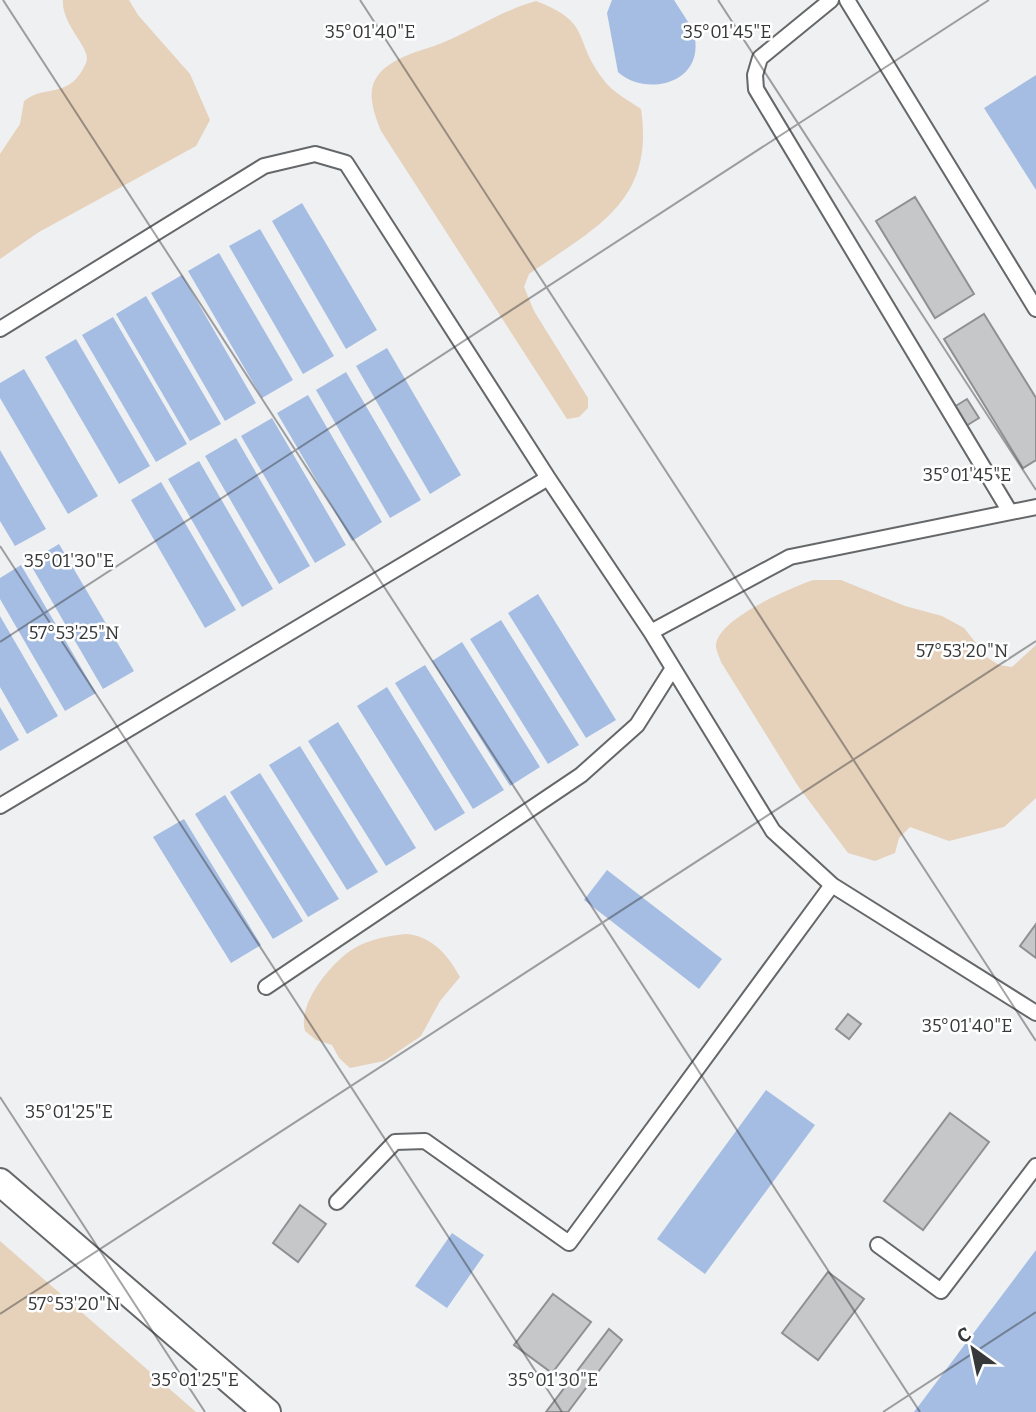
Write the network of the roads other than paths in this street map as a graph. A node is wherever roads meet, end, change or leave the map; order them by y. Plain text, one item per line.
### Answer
1 (831, 0) edge
2 (847, 0) edge
3 (1036, 309) edge
4 (0, 329) edge
5 (548, 478) junction
6 (1036, 507) edge
7 (1010, 512) junction
8 (651, 632) junction
9 (673, 668) junction
10 (0, 806) edge
11 (832, 885) junction
12 (266, 988) dead end
13 (1036, 1013) edge
14 (1036, 1167) edge
15 (0, 1182) edge
16 (337, 1202) dead end
17 (878, 1245) dead end
18 (267, 1412) edge

1 - 7 lane
2 - 3 lane
4 - 5 lane
5 - 8 lane
5 - 10 lane
6 - 7 lane
7 - 8 lane
8 - 9 lane
9 - 11 lane
9 - 12 lane
11 - 13 lane
11 - 16 lane
14 - 17 lane
15 - 18 street

